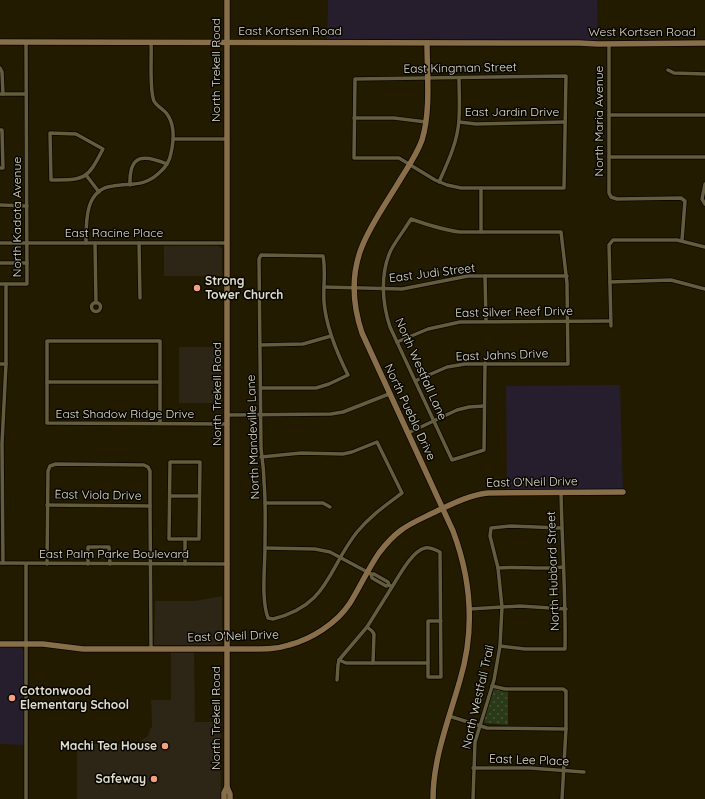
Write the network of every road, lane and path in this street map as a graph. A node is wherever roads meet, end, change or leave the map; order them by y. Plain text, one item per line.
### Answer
1 (227, 0) edge
2 (0, 42) edge
3 (226, 42) junction
4 (26, 43) junction
5 (152, 43) junction
6 (427, 43) junction
7 (579, 43) joint
8 (705, 43) edge
9 (608, 44) junction
10 (0, 68) edge
11 (668, 70) dead end
12 (705, 74) edge
13 (427, 78) junction
14 (459, 78) junction
15 (1, 94) edge
16 (26, 94) junction
17 (609, 115) junction
18 (705, 115) edge
19 (354, 118) junction
20 (426, 122) junction
21 (459, 122) junction
22 (565, 122) junction
23 (0, 130) edge
24 (173, 139) junction
25 (227, 139) junction
26 (609, 157) junction
27 (705, 157) edge
28 (167, 164) junction
29 (410, 165) junction
30 (0, 168) edge
31 (86, 175) junction
32 (439, 182) junction
33 (705, 184) edge
34 (130, 185) junction
35 (481, 188) junction
36 (99, 192) junction
37 (705, 204) edge
38 (0, 205) edge
39 (27, 206) junction
40 (481, 232) junction
41 (682, 240) junction
42 (0, 243) edge
43 (27, 243) junction
44 (86, 243) junction
45 (95, 243) junction
46 (140, 243) junction
47 (228, 243) junction
48 (705, 247) edge
49 (0, 263) edge
50 (27, 263) junction
51 (485, 276) junction
52 (566, 276) junction
53 (610, 282) junction
54 (0, 284) edge
55 (6, 284) junction
56 (324, 287) junction
57 (355, 288) junction
58 (384, 289) junction
59 (705, 289) edge
60 (140, 298) dead end
61 (96, 302) dead end
62 (486, 321) junction
63 (568, 321) junction
64 (610, 321) junction
65 (0, 324) edge
66 (6, 324) junction
67 (610, 326) dead end
68 (332, 336) junction
69 (397, 342) junction
70 (260, 345) junction
71 (0, 364) edge
72 (6, 364) junction
73 (485, 364) junction
74 (415, 381) junction
75 (47, 382) junction
76 (160, 382) junction
77 (261, 388) junction
78 (389, 394) junction
79 (2, 404) edge
80 (484, 406) junction
81 (228, 415) junction
82 (261, 415) junction
83 (434, 420) junction
84 (160, 424) junction
85 (228, 424) junction
86 (408, 433) junction
87 (1, 444) edge
88 (262, 458) junction
89 (561, 492) junction
90 (622, 492) dead end
91 (170, 496) junction
92 (199, 496) junction
93 (265, 503) junction
94 (47, 505) junction
95 (150, 506) junction
96 (330, 507) dead end
97 (443, 509) junction
98 (561, 528) junction
99 (185, 539) junction
100 (265, 548) junction
101 (341, 558) junction
102 (1, 563) edge
103 (26, 564) junction
104 (47, 564) junction
105 (88, 564) junction
106 (110, 564) junction
107 (185, 564) junction
108 (228, 564) junction
109 (151, 565) junction
110 (563, 567) junction
111 (498, 568) junction
112 (369, 574) junction
113 (391, 586) junction
114 (502, 607) junction
115 (470, 609) junction
116 (566, 609) junction
117 (441, 621) junction
118 (367, 627) junction
119 (0, 644) edge
120 (26, 644) junction
121 (500, 646) junction
122 (151, 649) junction
123 (228, 649) junction
124 (340, 660) junction
125 (373, 663) junction
126 (428, 663) junction
127 (337, 680) dead end
128 (492, 686) junction
129 (449, 716) junction
130 (480, 726) junction
131 (566, 729) junction
132 (473, 768) junction
133 (563, 770) junction
134 (584, 772) dead end
135 (227, 787) junction
136 (26, 799) edge
137 (224, 799) edge
138 (230, 799) edge
139 (433, 799) edge
140 (473, 799) edge
141 (562, 799) edge

1 - 3 street, North Trekell Road
2 - 4 street, East Kortsen Road
3 - 5 street, East Kortsen Road
3 - 6 street, East Kortsen Road
3 - 25 street, North Trekell Road
4 - 5 street, East Kortsen Road
4 - 16 street, North Kadota Avenue
5 - 24 street
6 - 7 street, East Kortsen Road
6 - 13 street, North Pueblo Drive
7 - 9 street, West Kortsen Road
8 - 9 street, West Kortsen Road
9 - 17 street, North Maria Avenue
10 - 15 street
11 - 12 street
13 - 14 street, East Kingman Street
13 - 19 street, East Kingman Street
13 - 20 street, North Pueblo Drive
14 - 21 street
14 - 22 street, East Kingman Street
15 - 16 street
16 - 39 street, North Kadota Avenue
17 - 18 street
17 - 26 street, North Maria Avenue
19 - 20 street
19 - 29 street
20 - 29 street, North Pueblo Drive
21 - 22 street, East Jardin Drive
21 - 32 street
22 - 35 street
23 - 30 street
24 - 25 street
24 - 28 street
25 - 47 street, North Trekell Road
26 - 27 street
26 - 41 street, North Maria Avenue
28 - 34 street
28 - 34 street
29 - 32 street
29 - 57 street, North Pueblo Drive
31 - 31 street
31 - 36 street
32 - 35 street
33 - 37 street
34 - 36 street
35 - 40 street
36 - 44 street
38 - 39 street
39 - 43 street, North Kadota Avenue
40 - 52 street
40 - 58 street, North Westfall Lane
41 - 48 street
41 - 53 street
42 - 43 street, East Racine Place
43 - 44 street, East Racine Place
43 - 50 street, North Kadota Avenue
44 - 45 street, East Racine Place
45 - 46 street, East Racine Place
45 - 61 street
46 - 47 street, East Racine Place
46 - 60 street
47 - 81 street, North Trekell Road
49 - 50 street
50 - 55 street, North Kadota Avenue
51 - 52 street, East Judi Street
51 - 58 street, East Judi Street
51 - 62 street
52 - 63 street
53 - 59 street
53 - 64 street
54 - 55 street
55 - 66 street, North Kadota Avenue
56 - 57 street, East Judi Street
56 - 68 street
56 - 70 street, North Mandeville Lane
57 - 58 street, East Judi Street
57 - 78 street, North Pueblo Drive
58 - 69 street, North Westfall Lane
62 - 63 street, East Silver Reef Drive
62 - 69 street, East Silver Reef Drive
63 - 64 street, East Silver Reef Drive
63 - 73 street, East Jahns Drive
64 - 67 street
65 - 66 street
66 - 72 street, North Kadota Avenue
68 - 70 street
68 - 77 street
69 - 74 street, North Westfall Lane
70 - 77 street, North Mandeville Lane
71 - 72 street
72 - 79 street, North Kadota Avenue
73 - 74 street, East Jahns Drive
73 - 80 street
74 - 83 street, North Westfall Lane
75 - 76 street
75 - 76 street
75 - 84 street, East Shadow Ridge Drive
76 - 84 street
77 - 82 street, North Mandeville Lane
78 - 82 street
78 - 86 street, North Pueblo Drive
79 - 87 street, North Kadota Avenue
80 - 83 street
80 - 83 street, North Westfall Lane
81 - 82 street
81 - 85 street, North Trekell Road
82 - 88 street, North Mandeville Lane
83 - 86 street
84 - 85 street, East Shadow Ridge Drive
85 - 108 street, North Trekell Road
86 - 97 street, North Pueblo Drive
87 - 102 street, North Kadota Avenue
88 - 93 street, North Mandeville Lane
88 - 101 street
89 - 90 street, East O'Neil Drive
89 - 97 street, East O'Neil Drive
89 - 98 street, North Hubbard Street
91 - 92 street
91 - 92 street
91 - 99 street
92 - 99 street
93 - 96 street
93 - 100 street, North Mandeville Lane
94 - 95 street, East Viola Drive
94 - 95 street
94 - 104 street
95 - 109 street
97 - 112 street, East O'Neil Drive
97 - 115 street, North Pueblo Drive
98 - 110 street, North Hubbard Street
98 - 111 street, North Westfall Trail
99 - 107 street
100 - 101 street
100 - 101 street, North Mandeville Lane
101 - 112 street
102 - 103 street, East Palm Parke Boulevard
103 - 104 street, East Palm Parke Boulevard
103 - 120 street
104 - 105 street, East Palm Parke Boulevard
105 - 106 street, East Palm Parke Boulevard
105 - 106 street
106 - 109 street, East Palm Parke Boulevard
107 - 108 street, East Palm Parke Boulevard
107 - 109 street, East Palm Parke Boulevard
108 - 123 street, North Trekell Road
109 - 122 street
110 - 111 street
110 - 116 street, North Hubbard Street
111 - 114 street, North Westfall Trail
112 - 113 street
112 - 123 street, East O'Neil Drive
113 - 117 street
113 - 118 street
114 - 115 street
114 - 116 street
114 - 121 street, North Westfall Trail
115 - 129 street, North Pueblo Drive
116 - 121 street, North Hubbard Street
117 - 126 street
117 - 126 street
118 - 124 street
118 - 125 street
119 - 120 street, East O'Neil Drive
120 - 122 street, East O'Neil Drive
120 - 136 street
121 - 128 street, North Westfall Trail
122 - 123 street, East O'Neil Drive
123 - 135 street, North Trekell Road
124 - 125 street
124 - 127 street
125 - 126 street
128 - 130 street, North Westfall Trail
128 - 131 street
129 - 130 street
129 - 139 street, North Pueblo Drive
130 - 131 street
130 - 132 street, North Westfall Trail
131 - 133 street
132 - 133 street, East Lee Place
132 - 140 street, North Westfall Trail
133 - 134 street, East Lee Place
133 - 141 street
135 - 137 street, North Trekell Road
135 - 138 street, North Trekell Road

